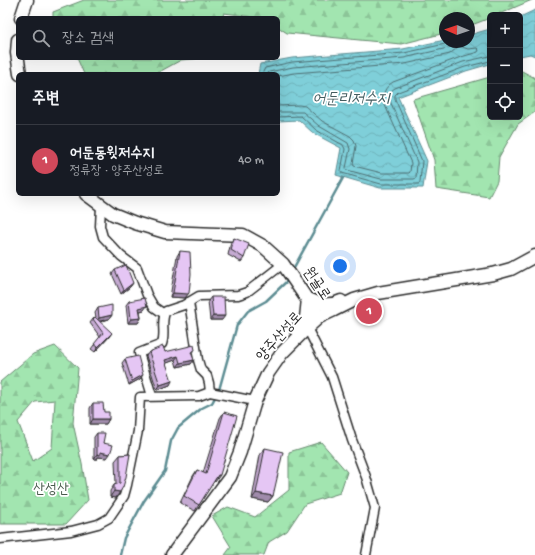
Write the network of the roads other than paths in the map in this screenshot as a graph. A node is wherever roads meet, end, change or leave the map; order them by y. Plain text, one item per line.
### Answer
1 (27, 0) edge
2 (22, 16) edge
3 (18, 60) edge
4 (20, 72) edge
5 (88, 196) edge
6 (101, 206) junction
7 (535, 256) edge
8 (285, 266) junction
9 (369, 296) junction
10 (308, 299) junction
11 (189, 302) junction
12 (164, 314) junction
13 (320, 317) junction
14 (307, 328) junction
15 (282, 353) junction
16 (212, 393) junction
17 (152, 396) junction
18 (255, 401) junction
19 (0, 539) edge
20 (172, 555) edge
21 (366, 555) edge

1 - 2 street
3 - 4 street
5 - 6 street, 원골로
6 - 8 street, 원골로
6 - 12 street
7 - 9 street, 양주산성로
8 - 10 street, 원골로
8 - 11 street
9 - 10 street
9 - 13 street, 양주산성로
10 - 13 street, 원골로
10 - 15 street
11 - 12 street
11 - 16 street
12 - 17 street
13 - 14 street, 양주산성로
14 - 15 street, 양주산성로
14 - 21 street
15 - 18 street, 양주산성로
16 - 17 street
16 - 18 street
17 - 19 street
18 - 20 street, 양주산성로

